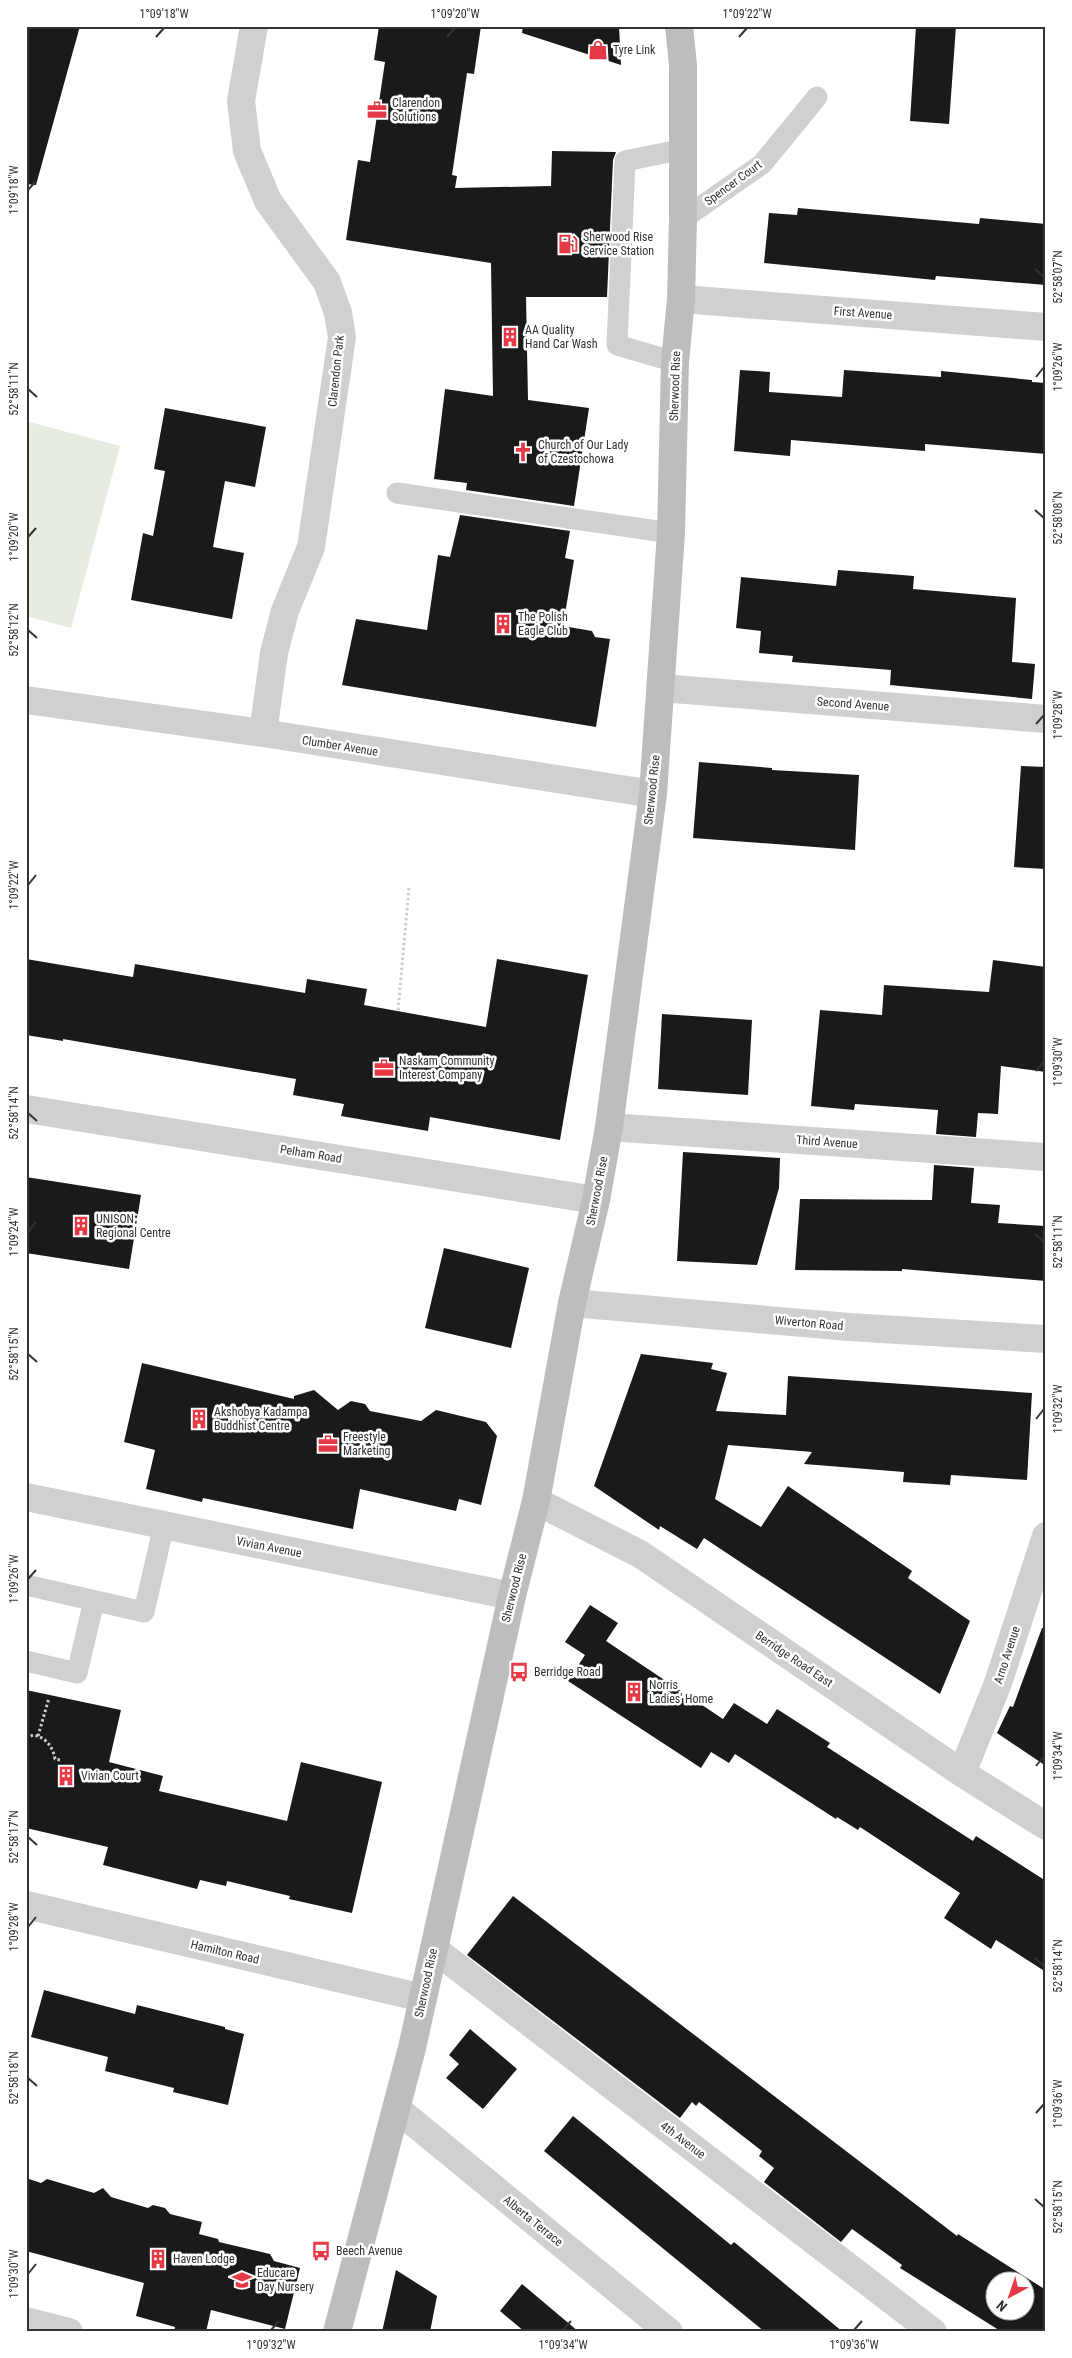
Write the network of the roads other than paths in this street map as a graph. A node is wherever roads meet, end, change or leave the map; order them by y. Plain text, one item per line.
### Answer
1 (254, 26) edge
2 (679, 26) edge
3 (817, 97) dead end
4 (684, 149) junction
5 (684, 219) junction
6 (681, 299) junction
7 (1046, 327) edge
8 (675, 362) junction
9 (397, 492) dead end
10 (671, 533) junction
11 (660, 688) junction
12 (26, 700) edge
13 (1046, 719) edge
14 (263, 733) junction
15 (653, 794) junction
16 (26, 1109) edge
17 (609, 1127) junction
18 (1046, 1157) edge
19 (596, 1200) junction
20 (572, 1302) junction
21 (1046, 1339) edge
22 (26, 1498) edge
23 (536, 1502) junction
24 (164, 1525) junction
25 (1046, 1536) edge
26 (26, 1585) edge
27 (512, 1596) junction
28 (94, 1601) junction
29 (26, 1661) edge
30 (962, 1773) junction
31 (1046, 1826) edge
32 (26, 1906) edge
33 (434, 1949) junction
34 (423, 1998) junction
35 (397, 2109) junction
36 (26, 2321) edge
37 (69, 2332) edge
38 (337, 2332) edge
39 (669, 2332) edge
40 (933, 2332) edge

1 - 14 street, Clarendon Park
2 - 4 main road, Sherwood Rise
3 - 5 lane, Spencer Court
4 - 5 main road, Sherwood Rise
4 - 8 lane
5 - 6 main road, Sherwood Rise
6 - 7 street, First Avenue
6 - 8 main road, Sherwood Rise
8 - 10 main road, Sherwood Rise
9 - 10 lane
10 - 11 main road, Sherwood Rise
11 - 13 street, Second Avenue
11 - 15 main road, Sherwood Rise
12 - 14 street, Clumber Avenue
14 - 15 street, Clumber Avenue
15 - 17 main road, Sherwood Rise
16 - 19 street, Pelham Road
17 - 18 street, Third Avenue
17 - 19 main road, Sherwood Rise
19 - 20 main road, Sherwood Rise
20 - 21 street, Wiverton Road
20 - 23 main road, Sherwood Rise
22 - 24 street, Vivian Avenue
23 - 27 main road, Sherwood Rise
23 - 30 street, Berridge Road East
24 - 27 street, Vivian Avenue
24 - 28 lane
25 - 30 street, Arno Avenue
26 - 28 lane
27 - 33 main road, Sherwood Rise
28 - 29 lane
30 - 31 street, Berridge Road East
32 - 34 street, Hamilton Road
33 - 34 main road, Sherwood Rise
33 - 40 street, 4th Avenue
34 - 35 main road, Sherwood Rise
35 - 38 main road, Sherwood Rise
35 - 39 street, Alberta Terrace
36 - 37 street

